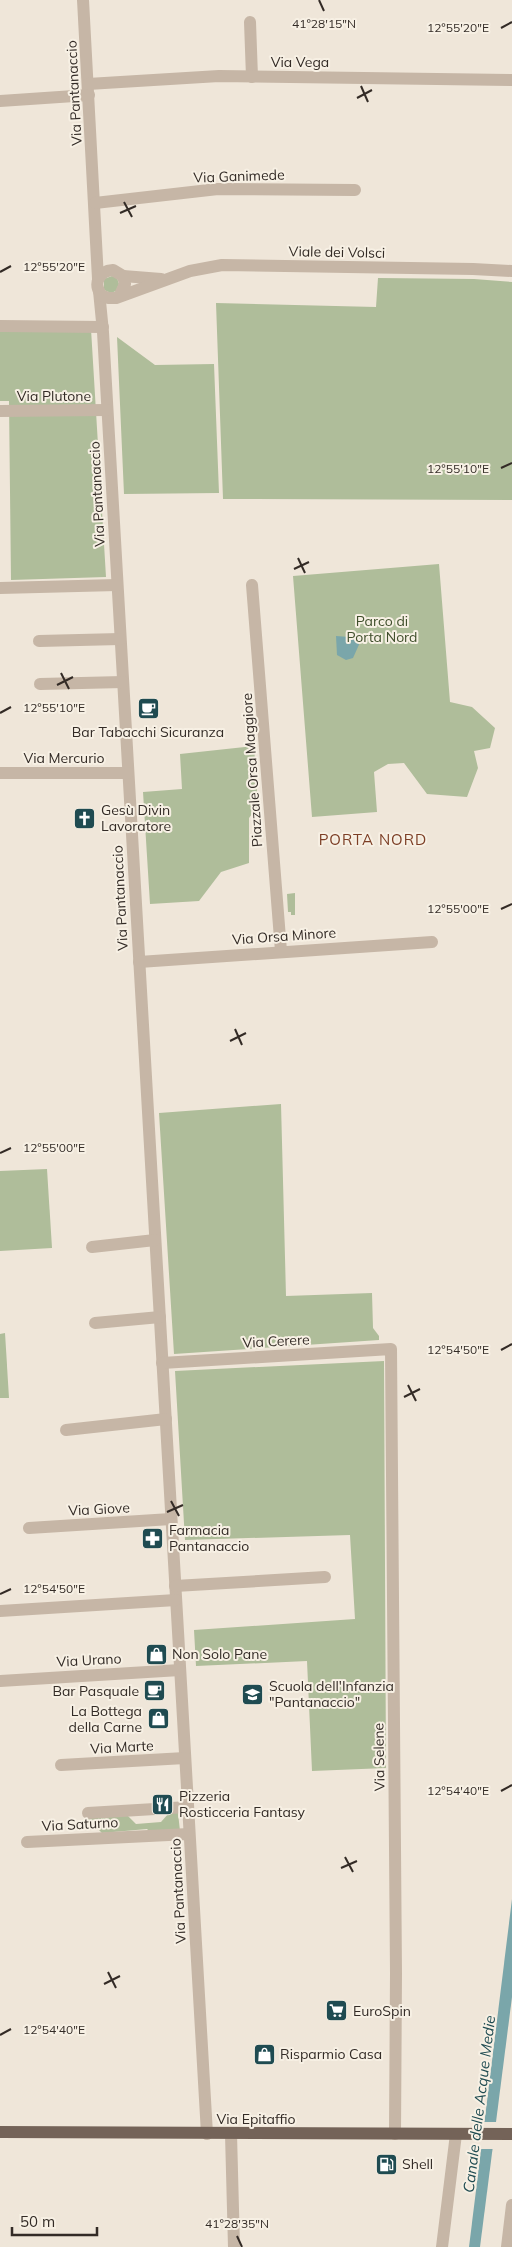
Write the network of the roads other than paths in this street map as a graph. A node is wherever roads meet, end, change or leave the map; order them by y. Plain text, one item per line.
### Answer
1 (83, 0) edge
2 (250, 22) dead end
3 (252, 77) junction
4 (512, 80) edge
5 (88, 90) junction
6 (0, 100) edge
7 (355, 190) dead end
8 (95, 202) junction
9 (97, 244) junction
10 (512, 271) edge
11 (118, 273) junction
12 (164, 279) junction
13 (98, 285) junction
14 (116, 297) junction
15 (0, 326) edge
16 (102, 327) junction
17 (107, 410) junction
18 (0, 411) edge
19 (118, 585) junction
20 (252, 585) dead end
21 (0, 588) edge
22 (120, 639) junction
23 (39, 641) dead end
24 (123, 682) junction
25 (40, 684) dead end
26 (0, 773) edge
27 (128, 773) junction
28 (432, 942) dead end
29 (281, 951) junction
30 (139, 962) junction
31 (155, 1240) junction
32 (92, 1247) dead end
33 (160, 1317) junction
34 (95, 1323) dead end
35 (390, 1349) joint
36 (162, 1363) junction
37 (166, 1420) junction
38 (66, 1430) dead end
39 (171, 1519) junction
40 (29, 1528) dead end
41 (325, 1577) dead end
42 (175, 1586) junction
43 (176, 1600) junction
44 (0, 1611) edge
45 (180, 1670) junction
46 (0, 1681) edge
47 (185, 1758) junction
48 (61, 1765) dead end
49 (188, 1806) junction
50 (88, 1813) dead end
51 (135, 1823) junction
52 (190, 1834) junction
53 (27, 1842) dead end
54 (0, 2132) edge
55 (207, 2134) junction
56 (231, 2134) junction
57 (395, 2134) junction
58 (461, 2134) junction
59 (512, 2134) edge
60 (512, 2204) edge
61 (234, 2247) edge
62 (442, 2247) edge
63 (507, 2247) edge

1 - 5 street, Via Pantanaccio
2 - 3 street
3 - 4 street, Via Vega
3 - 5 street, Via Vega
5 - 6 street, Via Vega
5 - 8 street, Via Pantanaccio
7 - 8 street, Via Ganimede
8 - 9 street, Via Pantanaccio
9 - 11 street, Via Pantanaccio
9 - 13 street, Via Pantanaccio
10 - 12 street, Viale dei Volsci
11 - 12 street, Viale dei Volsci
11 - 13 street
11 - 14 street
12 - 14 street, Viale dei Volsci
13 - 14 street
13 - 16 street, Via Pantanaccio
14 - 16 street, Via Pantanaccio
15 - 16 street
16 - 17 street, Via Pantanaccio
17 - 18 street, Via Plutone
17 - 19 street, Via Pantanaccio
19 - 21 street
19 - 22 street, Via Pantanaccio
20 - 29 street, Piazzale Orsa Maggiore
22 - 23 street
22 - 24 street, Via Pantanaccio
24 - 25 street
24 - 27 street, Via Pantanaccio
26 - 27 street, Via Mercurio
27 - 30 street, Via Pantanaccio
28 - 29 street, Via Orsa Minore
29 - 30 street, Via Orsa Minore
30 - 31 street, Via Pantanaccio
31 - 32 street
31 - 33 street, Via Pantanaccio
33 - 34 street
33 - 36 street, Via Pantanaccio
35 - 36 street, Via Cerere
35 - 57 street, Via Selene
36 - 37 street, Via Pantanaccio
37 - 38 street
37 - 39 street, Via Pantanaccio
39 - 40 street, Via Giove
39 - 42 street, Via Pantanaccio
41 - 42 street
42 - 43 street, Via Pantanaccio
43 - 44 street
43 - 45 street, Via Pantanaccio
45 - 46 street, Via Urano
45 - 47 street, Via Pantanaccio
47 - 48 street, Via Marte
47 - 49 street, Via Pantanaccio
49 - 51 street, Via Saturno
49 - 52 street, Via Pantanaccio
50 - 51 street, Via Saturno
51 - 52 street, Via Saturno
51 - 53 street, Via Saturno
52 - 55 street, Via Pantanaccio
54 - 55 main road, Via Epitaffio
55 - 56 main road, Via Epitaffio
56 - 57 main road, Via Epitaffio
56 - 61 street
57 - 58 main road, Via Epitaffio
58 - 59 main road, Via Epitaffio
58 - 62 street
60 - 63 street

